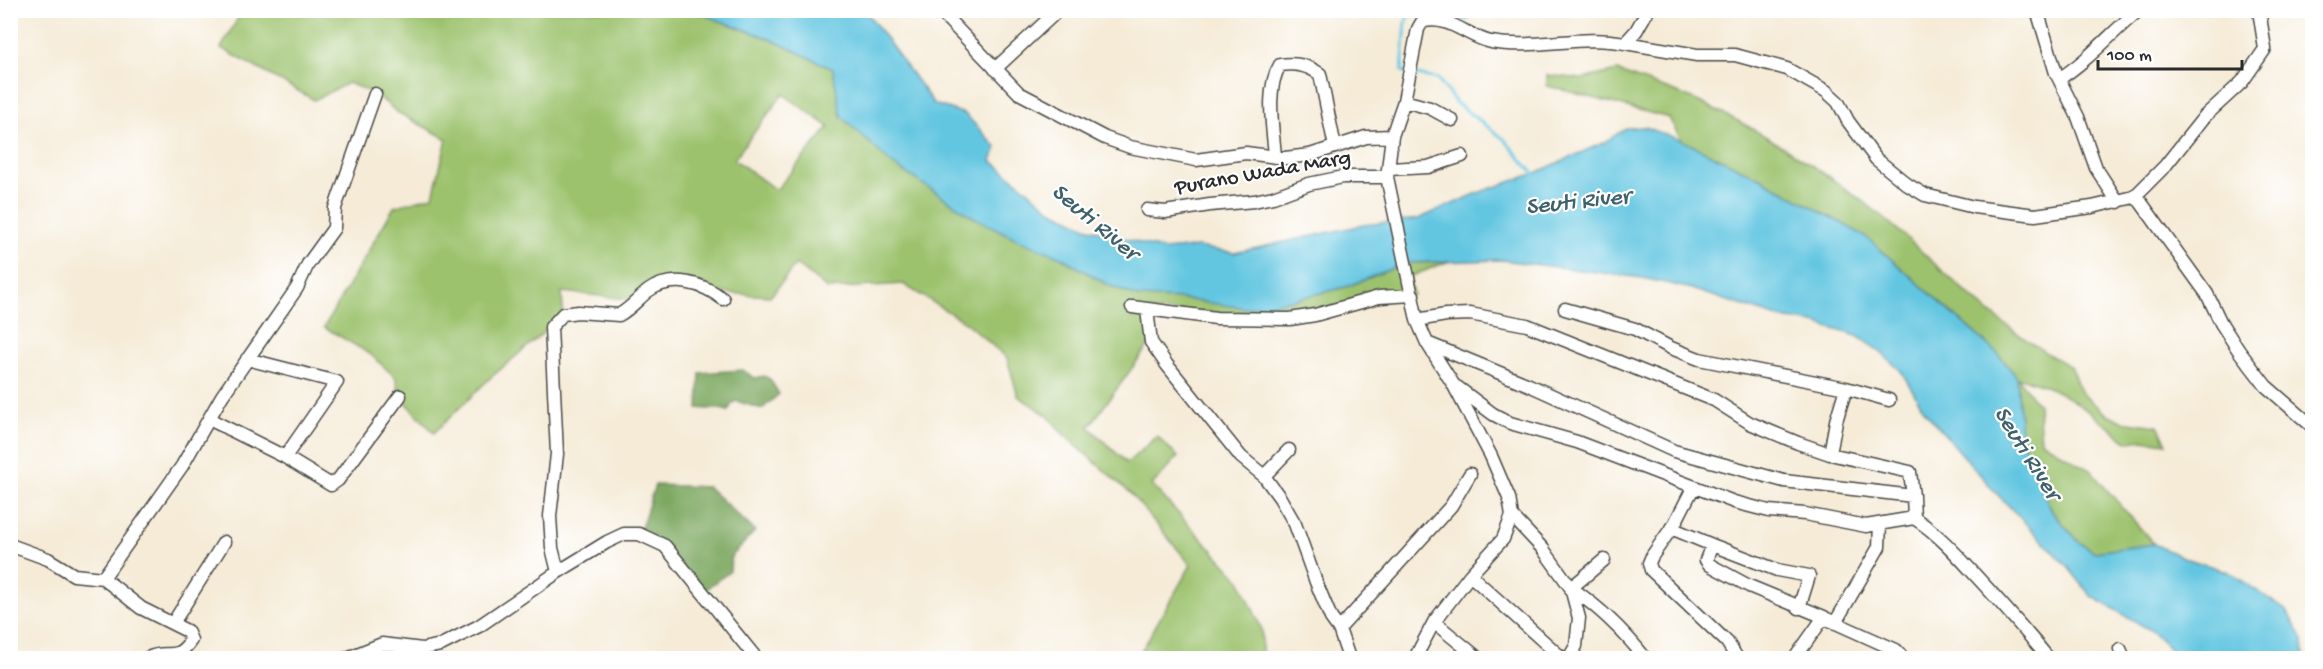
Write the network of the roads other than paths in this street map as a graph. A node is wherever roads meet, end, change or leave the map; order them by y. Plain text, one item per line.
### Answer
1 (939, 10) edge
2 (1051, 10) edge
3 (1648, 10) edge
4 (2037, 10) edge
5 (2139, 10) edge
6 (2259, 10) edge
7 (1625, 43) junction
8 (995, 69) junction
9 (2059, 79) junction
10 (375, 94) dead end
11 (1404, 101) junction
12 (1452, 120) dead end
13 (1392, 136) junction
14 (1335, 147) junction
15 (1275, 156) junction
16 (1462, 156) dead end
17 (1388, 178) junction
18 (2134, 197) junction
19 (2118, 202) junction
20 (1147, 210) dead end
21 (1413, 295) junction
22 (723, 299) dead end
23 (1132, 308) dead end
24 (1565, 309) dead end
25 (1147, 310) junction
26 (1417, 320) junction
27 (1427, 343) junction
28 (247, 359) junction
29 (1453, 384) junction
30 (1846, 388) junction
31 (400, 396) dead end
32 (1889, 400) dead end
33 (209, 419) junction
34 (2313, 426) edge
35 (1289, 450) dead end
36 (1830, 454) junction
37 (285, 457) junction
38 (1470, 474) dead end
39 (1264, 476) junction
40 (1693, 488) junction
41 (1913, 496) junction
42 (1512, 516) junction
43 (1914, 518) junction
44 (1880, 524) junction
45 (1671, 528) junction
46 (224, 542) dead end
47 (1712, 544) junction
48 (10, 545) edge
49 (1604, 560) dead end
50 (558, 572) junction
51 (1470, 575) junction
52 (103, 578) junction
53 (1570, 588) junction
54 (1799, 608) junction
55 (1829, 620) junction
56 (1434, 622) junction
57 (173, 623) junction
58 (1339, 629) junction
59 (148, 658) edge
60 (347, 658) edge
61 (756, 658) edge
62 (1349, 658) edge
63 (1415, 658) edge
64 (1478, 658) edge
65 (1562, 658) edge
66 (1569, 658) edge
67 (1645, 658) edge
68 (1737, 658) edge
69 (1795, 658) edge
70 (1903, 658) edge
71 (2048, 658) edge

1 - 8 street
2 - 8 street
3 - 7 street
4 - 9 street
5 - 9 street
6 - 18 street
7 - 11 street
7 - 19 street
8 - 15 street
9 - 19 street
10 - 28 street
11 - 12 street
11 - 13 street
13 - 14 street
13 - 17 street
14 - 15 street
14 - 15 street
16 - 17 street, Purano Wada Marg
17 - 20 street, Purano Wada Marg
17 - 21 street
18 - 19 street
18 - 34 street
21 - 25 street
21 - 26 street
22 - 50 street
23 - 25 street
24 - 30 street
25 - 39 street
26 - 27 street
26 - 36 street
27 - 29 street
27 - 41 street
28 - 33 street
28 - 37 street
29 - 40 street
29 - 42 street
30 - 32 street
30 - 36 street
31 - 37 street
33 - 37 street
33 - 52 street
35 - 39 street
36 - 41 street
38 - 58 street
39 - 58 street
40 - 44 street
40 - 45 street
41 - 43 street
42 - 51 street
42 - 53 street
43 - 44 street
43 - 71 street
44 - 55 street
45 - 47 street
45 - 68 street
46 - 57 street
47 - 54 street
47 - 54 street
48 - 52 street
49 - 53 street
50 - 60 street
50 - 61 street
51 - 56 street
51 - 65 street
52 - 57 street
53 - 66 street
53 - 67 street
54 - 55 street
55 - 69 street
55 - 70 street
56 - 63 street
56 - 64 street
57 - 59 street
58 - 62 street

